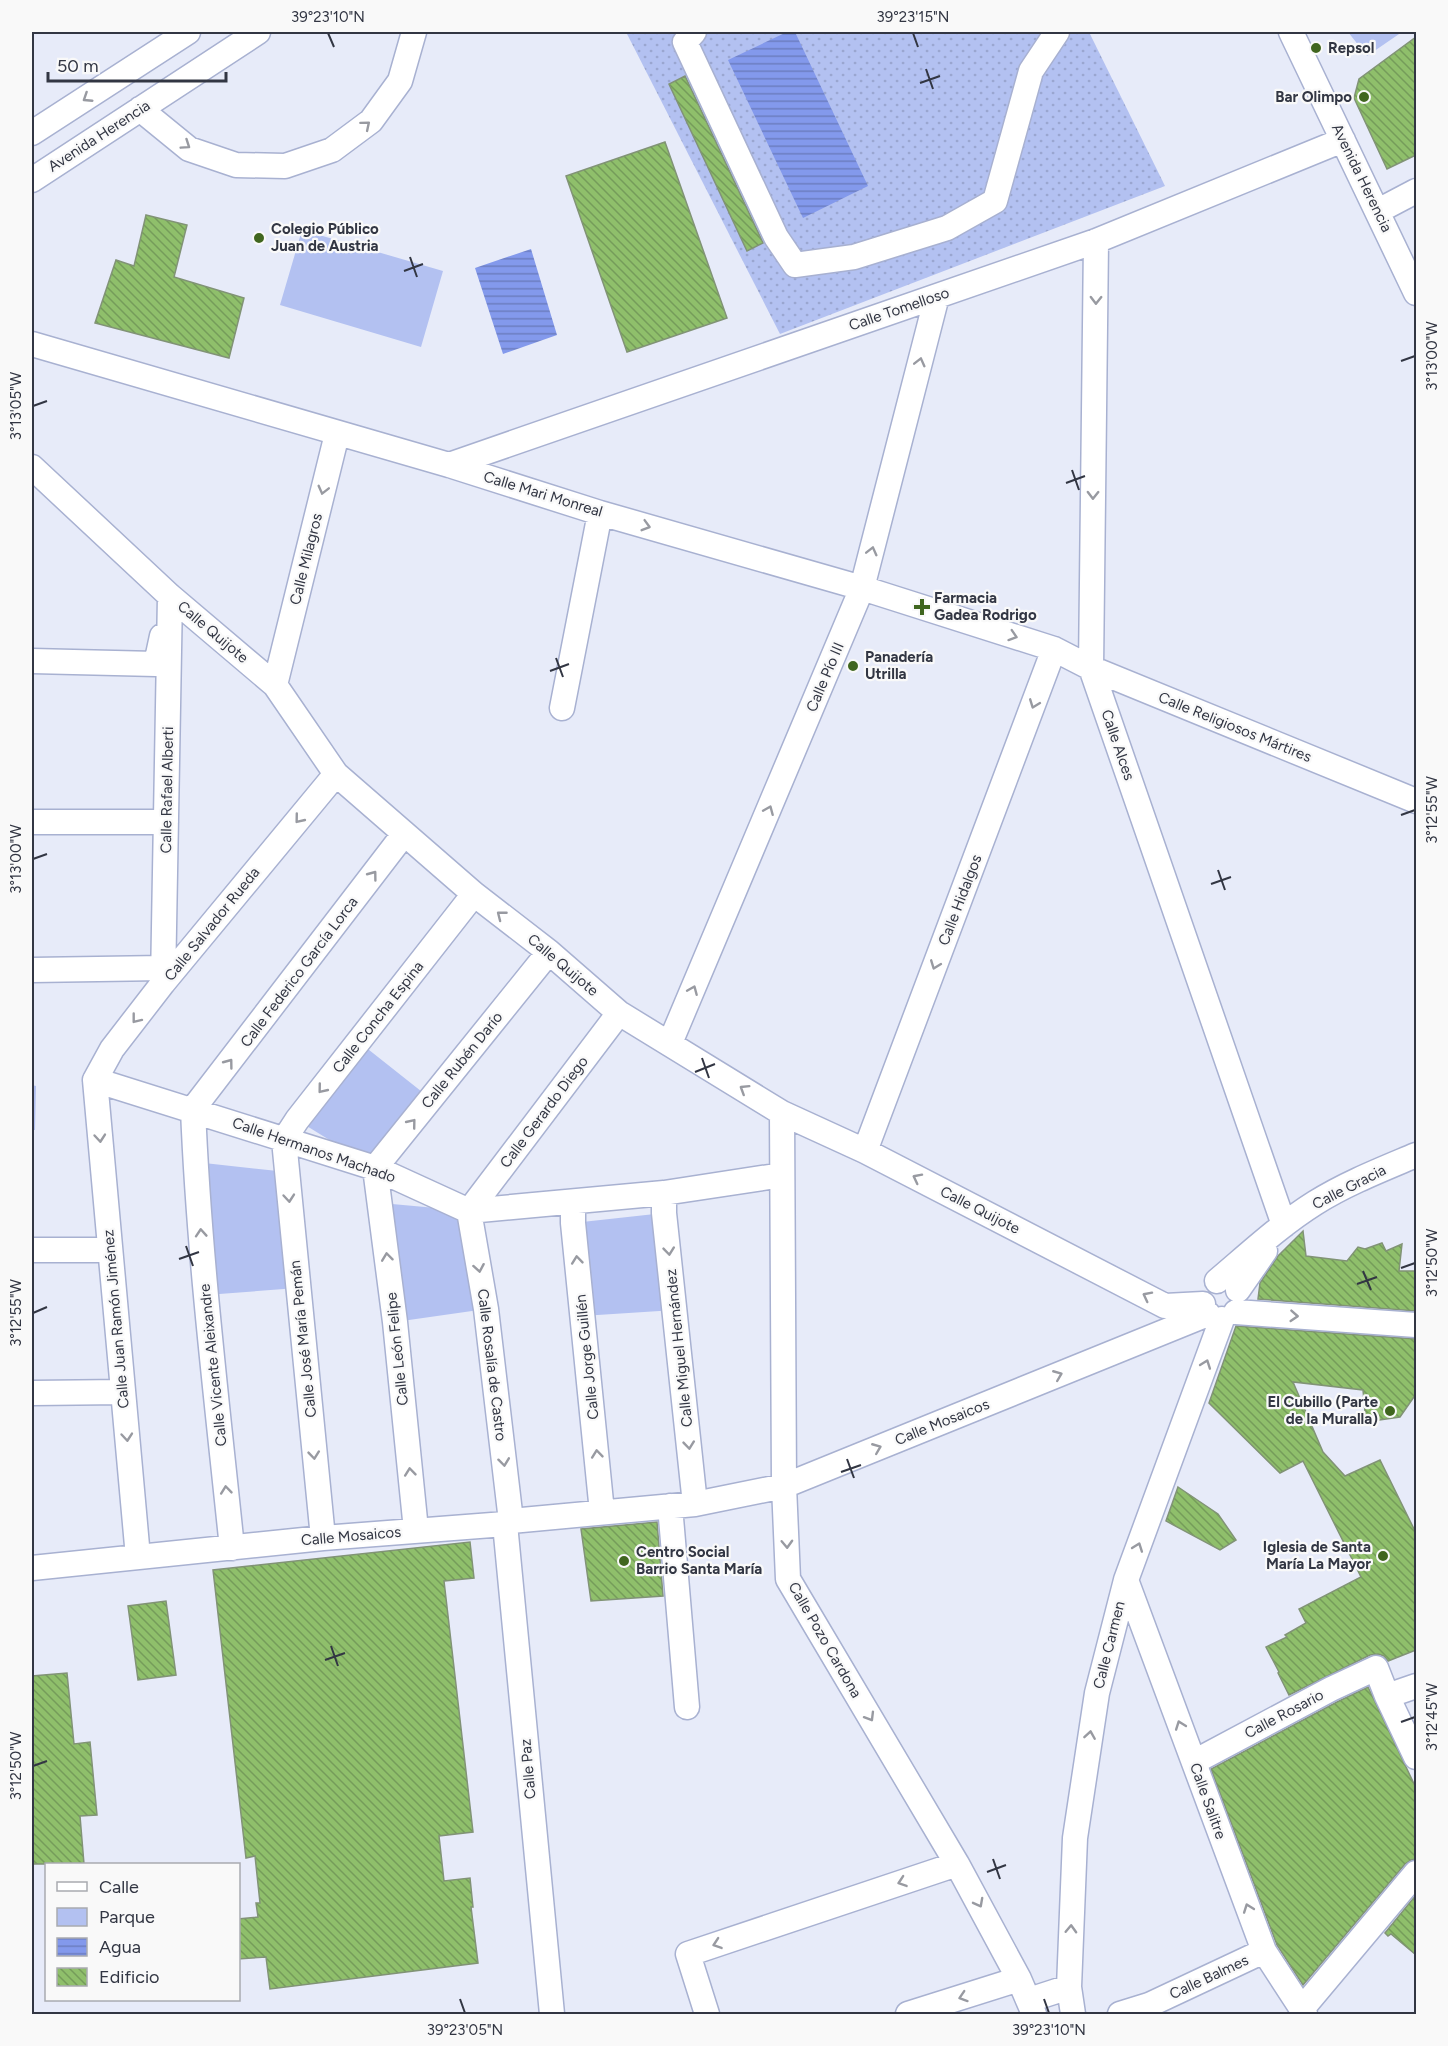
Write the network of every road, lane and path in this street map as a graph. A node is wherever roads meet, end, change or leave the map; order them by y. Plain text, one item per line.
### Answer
1 (189, 32) edge
2 (258, 32) edge
3 (414, 32) edge
4 (694, 32) edge
5 (1042, 32) edge
6 (1057, 32) edge
7 (1291, 32) edge
8 (140, 109) junction
9 (32, 133) edge
10 (1343, 140) junction
11 (32, 180) edge
12 (1416, 191) edge
13 (1378, 211) junction
14 (1096, 241) junction
15 (1416, 293) edge
16 (937, 296) junction
17 (32, 344) edge
18 (337, 434) junction
19 (449, 465) junction
20 (32, 467) edge
21 (600, 513) junction
22 (862, 588) junction
23 (170, 596) junction
24 (1054, 649) junction
25 (32, 661) edge
26 (1092, 668) junction
27 (275, 684) junction
28 (562, 708) dead end
29 (336, 774) junction
30 (1416, 801) edge
31 (32, 822) edge
32 (166, 822) junction
33 (404, 834) junction
34 (474, 894) junction
35 (549, 952) junction
36 (32, 970) edge
37 (163, 976) junction
38 (619, 1013) junction
39 (670, 1043) junction
40 (95, 1080) junction
41 (193, 1109) junction
42 (782, 1113) junction
43 (284, 1140) junction
44 (865, 1151) junction
45 (1416, 1155) edge
46 (375, 1168) junction
47 (782, 1175) junction
48 (664, 1193) junction
49 (573, 1202) junction
50 (469, 1211) junction
51 (1284, 1225) junction
52 (32, 1250) edge
53 (110, 1250) junction
54 (1221, 1303) junction
55 (1416, 1325) edge
56 (123, 1392) junction
57 (32, 1393) edge
58 (784, 1486) junction
59 (695, 1504) junction
60 (670, 1506) junction
61 (603, 1512) junction
62 (508, 1522) junction
63 (416, 1530) junction
64 (323, 1538) junction
65 (232, 1548) junction
66 (138, 1557) junction
67 (32, 1568) edge
68 (1126, 1580) junction
69 (1416, 1686) edge
70 (1387, 1696) junction
71 (687, 1707) dead end
72 (1416, 1757) edge
73 (1194, 1762) junction
74 (957, 1864) junction
75 (1416, 1873) edge
76 (1264, 1951) junction
77 (1069, 1988) junction
78 (1027, 1998) edge
79 (1303, 2012) edge
80 (552, 2014) edge
81 (707, 2014) edge
82 (908, 2014) edge
83 (1073, 2014) edge
84 (1120, 2014) edge

1 -> 9 street
2 - 8 street, Avenida Herencia
8 -> 3 street
4 - 6 street
5 - 6 street
7 - 10 street, Avenida Herencia
8 - 11 street, Avenida Herencia
10 - 13 street, Avenida Herencia
10 - 14 street, Calle Tomelloso
12 - 13 street
13 - 15 street, Avenida Herencia
14 - 16 street, Calle Tomelloso
14 -> 26 street, Calle Alces
16 - 19 street, Calle Tomelloso
22 -> 16 street, Calle Pío III
17 - 18 street, Calle Mari Monreal
18 - 19 street, Calle Mari Monreal
18 -> 27 street, Calle Milagros
19 - 21 street, Calle Mari Monreal
20 - 23 street, Calle Quijote
21 -> 22 street, Calle Mari Monreal
21 - 28 street
22 -> 24 street, Calle Mari Monreal
39 -> 22 street, Calle Pío III
23 - 25 street
23 - 27 street, Calle Quijote
23 - 32 street, Calle Rafael Alberti
24 - 26 street, Calle Religiosos Mártires
24 -> 44 street, Calle Hidalgos
26 - 30 street, Calle Religiosos Mártires
26 - 51 street, Calle Alces
27 - 29 street, Calle Quijote
29 - 33 street, Calle Quijote
29 -> 37 street, Calle Salvador Rueda
31 - 32 street
32 - 37 street, Calle Rafael Alberti
33 - 34 street, Calle Quijote
41 -> 33 street, Calle Federico García Lorca
35 -> 34 street, Calle Quijote
34 -> 43 street, Calle Concha Espina
35 - 38 street, Calle Quijote
46 -> 35 street, Calle Rubén Darío
36 - 37 street
37 -> 40 street, Calle Salvador Rueda
38 - 39 street, Calle Quijote
38 - 50 street, Calle Gerardo Diego
42 -> 39 street, Calle Quijote
40 - 41 street, Calle Hermanos Machado
40 -> 53 street, Calle Juan Ramón Jiménez
41 - 43 street, Calle Hermanos Machado
65 -> 41 street, Calle Vicente Aleixandre
42 - 44 street, Calle Quijote
42 - 47 street, Calle Pozo Cardona
43 - 46 street, Calle Hermanos Machado
43 -> 64 street, Calle José María Pemán
54 -> 44 street, Calle Quijote
45 - 51 street, Calle Gracia
46 - 50 street, Calle Hermanos Machado
63 -> 46 street, Calle León Felipe
47 - 48 street, Calle Hermanos Machado
47 - 58 street, Calle Pozo Cardona
48 - 49 street, Calle Hermanos Machado
48 -> 59 street, Calle Miguel Hernández
49 - 50 street, Calle Hermanos Machado
61 -> 49 street, Calle Jorge Guillén
50 -> 62 street, Calle Rosalía de Castro
51 - 54 street, Calle Gracia
52 - 53 street
53 - 56 street, Calle Juan Ramón Jiménez
54 -> 55 street, Calle Quijote
58 -> 54 street, Calle Mosaicos
68 -> 54 street, Calle Carmen
56 - 57 street
56 -> 66 street, Calle Juan Ramón Jiménez
58 - 59 street, Calle Mosaicos
58 -> 74 street, Calle Pozo Cardona
59 - 60 street, Calle Mosaicos
60 - 61 street, Calle Mosaicos
60 - 71 street
61 - 62 street, Calle Mosaicos
62 - 63 street, Calle Mosaicos
62 - 80 street, Calle Paz
63 - 64 street, Calle Mosaicos
64 - 65 street, Calle Mosaicos
65 - 66 street, Calle Mosaicos
66 - 67 street, Calle Mosaicos
73 -> 68 street, Calle Salitre
77 -> 68 street, Calle Carmen
69 - 70 street
70 - 72 street
70 - 73 street, Calle Rosario
76 -> 73 street, Calle Salitre
74 -> 78 street, Calle Pozo Cardona
74 -> 81 street
75 - 79 street
76 - 79 street, Calle Salitre
76 - 84 street, Calle Balmes
77 - 78 street
77 - 83 street, Calle Carmen
78 -> 82 street

